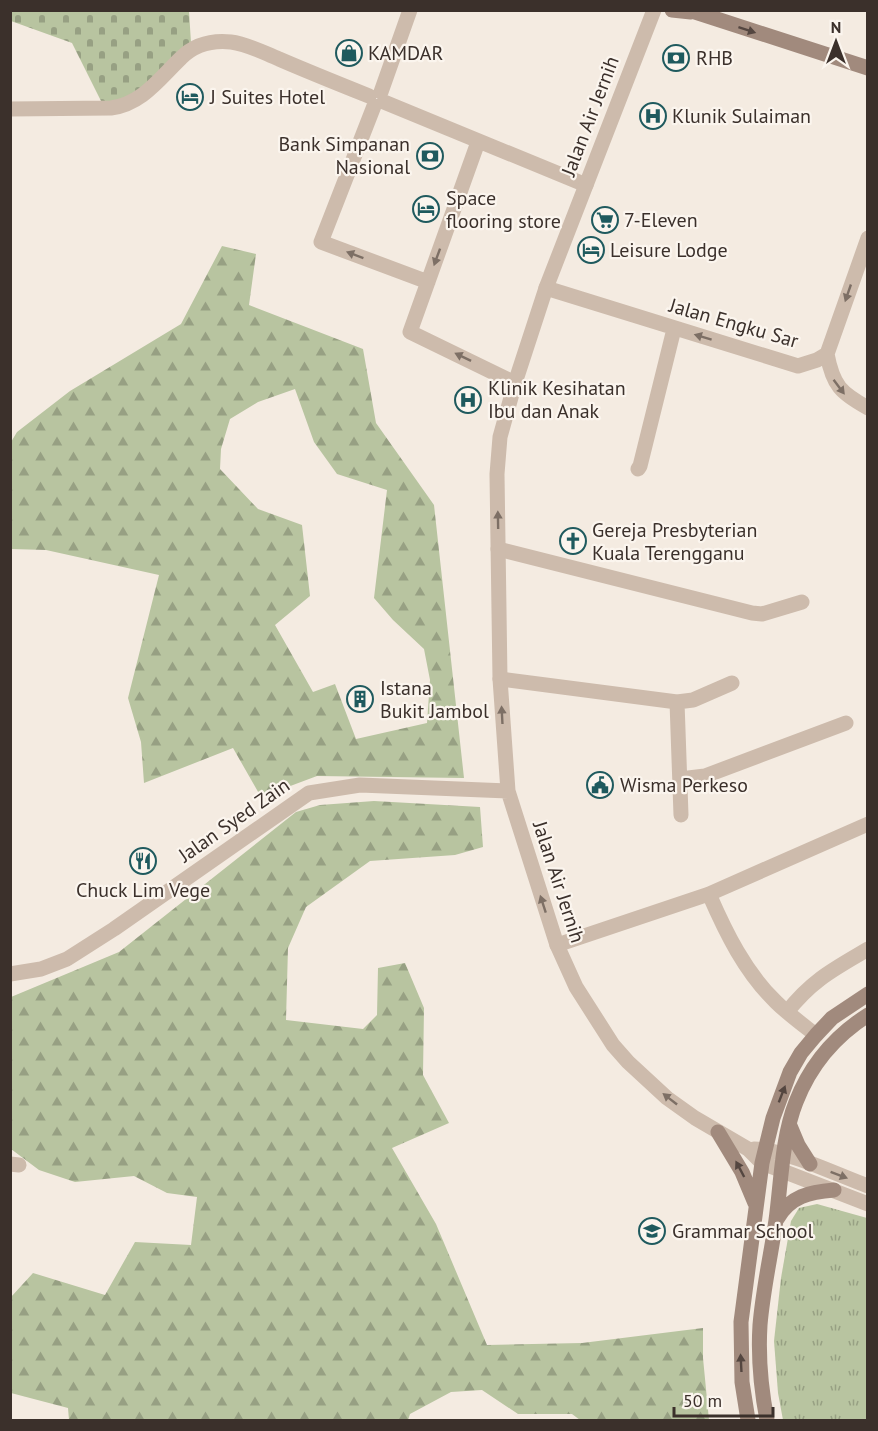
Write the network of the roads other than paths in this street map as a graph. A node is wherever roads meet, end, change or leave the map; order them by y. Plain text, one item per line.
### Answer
1 (410, 10) edge
2 (654, 10) edge
3 (672, 10) edge
4 (690, 11) edge
5 (867, 68) edge
6 (377, 99) junction
7 (10, 109) edge
8 (478, 142) junction
9 (586, 185) junction
10 (867, 238) edge
11 (428, 282) junction
12 (546, 288) junction
13 (674, 329) junction
14 (827, 354) junction
15 (515, 382) junction
16 (867, 408) edge
17 (638, 469) dead end
18 (498, 549) junction
19 (802, 602) dead end
20 (500, 679) junction
21 (732, 684) dead end
22 (677, 702) junction
23 (846, 723) dead end
24 (680, 779) junction
25 (508, 791) junction
26 (681, 815) dead end
27 (867, 824) edge
28 (709, 894) junction
29 (556, 945) junction
30 (867, 949) edge
31 (10, 974) edge
32 (867, 994) edge
33 (787, 1012) junction
34 (867, 1016) edge
35 (816, 1035) junction
36 (790, 1126) junction
37 (718, 1132) junction
38 (763, 1156) junction
39 (783, 1162) junction
40 (810, 1164) junction
41 (867, 1186) edge
42 (834, 1190) junction
43 (867, 1204) edge
44 (757, 1209) junction
45 (776, 1221) junction
46 (748, 1420) edge
47 (767, 1420) edge

1 - 6 street
2 - 9 street, Jalan Air Jernih
3 - 4 main road
4 -> 5 main road
6 - 7 street
6 - 8 street
11 -> 6 street
8 - 9 street
8 -> 11 street
9 - 12 street, Jalan Air Jernih
10 -> 14 street
15 -> 11 street
12 - 13 street, Jalan Engku Sar
12 - 15 street, Jalan Air Jernih
14 -> 13 street, Jalan Engku Sar
13 - 17 street
14 -> 16 street
18 -> 15 street, Jalan Air Jernih
18 - 19 street
18 - 20 street, Jalan Air Jernih
20 - 22 street
25 -> 20 street, Jalan Air Jernih
21 - 22 street
22 - 24 street
23 - 24 street
24 - 26 street
29 -> 25 street, Jalan Air Jernih
25 - 31 street, Jalan Syed Zain
27 - 28 street
28 - 29 street
28 - 33 street
37 -> 29 street, Jalan Air Jernih
30 - 33 street
32 - 35 main road
33 - 35 street
34 - 36 main road
38 -> 35 main road
36 - 39 main road
36 - 40 main road
37 - 38 street, Jalan Air Jernih
44 -> 37 main road
38 - 39 street
38 - 44 main road
39 - 40 street
39 - 42 street
39 - 45 main road
40 -> 41 street
42 - 43 street
42 - 45 main road
46 -> 44 main road
45 - 47 main road

